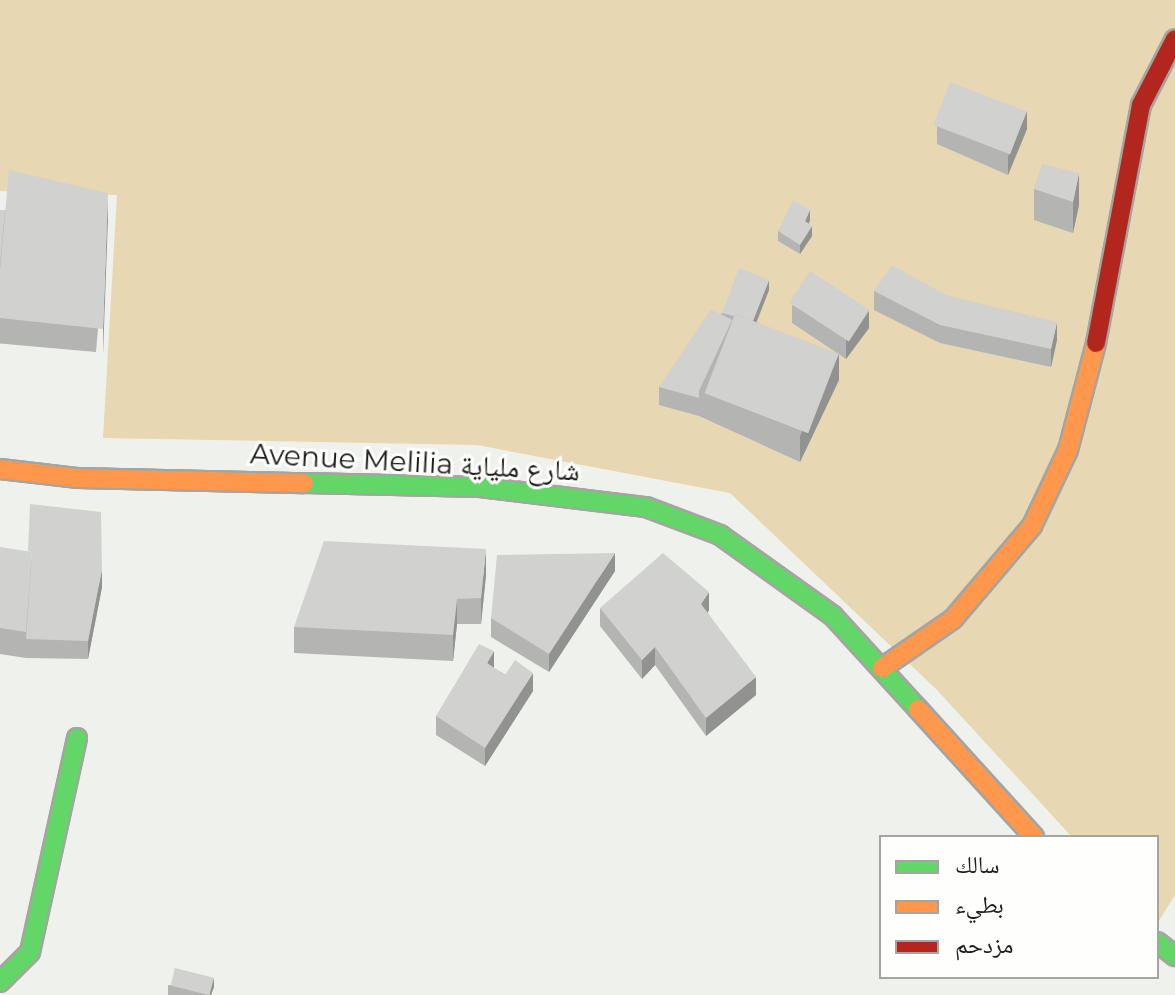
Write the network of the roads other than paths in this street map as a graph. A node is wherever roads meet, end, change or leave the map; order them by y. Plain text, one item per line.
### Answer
1 (1175, 39) edge
2 (0, 469) edge
3 (882, 668) junction
4 (77, 738) dead end
5 (1032, 835) edge
6 (1159, 944) edge
7 (1175, 956) edge
8 (0, 982) edge

1 - 3 street
2 - 3 street, Avenue Melilia شارع ملياية
3 - 5 street, Avenue Melilia شارع ملياية
4 - 8 street
6 - 7 street

